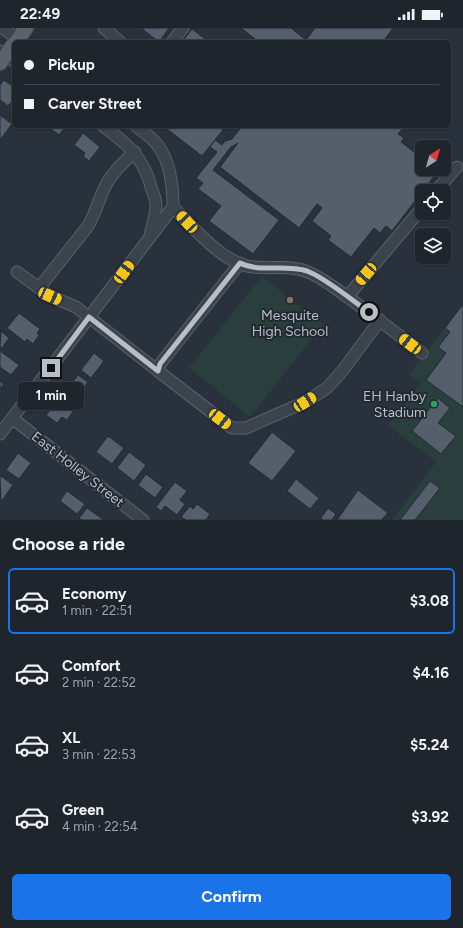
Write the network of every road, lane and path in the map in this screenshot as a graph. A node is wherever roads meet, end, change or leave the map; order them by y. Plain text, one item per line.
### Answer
1 (3, 28) edge
2 (26, 28) edge
3 (104, 28) edge
4 (183, 28) edge
5 (15, 40) edge
6 (18, 40) edge
7 (118, 40) edge
8 (174, 40) edge
9 (12, 49) edge
10 (5, 58) edge
11 (106, 128) edge
12 (139, 128) edge
13 (135, 152) junction
14 (457, 166) dead end
15 (442, 184) edge
16 (173, 207) junction
17 (415, 216) edge
18 (150, 238) junction
19 (240, 263) junction
20 (17, 272) dead end
21 (39, 288) junction
22 (347, 297) junction
23 (89, 317) junction
24 (380, 320) junction
25 (422, 352) dead end
26 (158, 371) junction
27 (5, 424) edge
28 (144, 520) edge

1 - 5 street
2 - 6 main road
3 - 7 street
4 - 8 street
9 - 10 main road
11 - 13 street
12 - 16 street
13 - 18 street
13 - 21 street
14 - 15 street
16 - 18 street
16 - 19 street
17 - 22 street
18 - 23 street
19 - 22 street
19 - 26 street
20 - 21 street
21 - 23 street
22 - 24 street
23 - 26 street
23 - 27 street
24 - 25 street
24 - 26 street
27 - 28 street, East Holley Street

